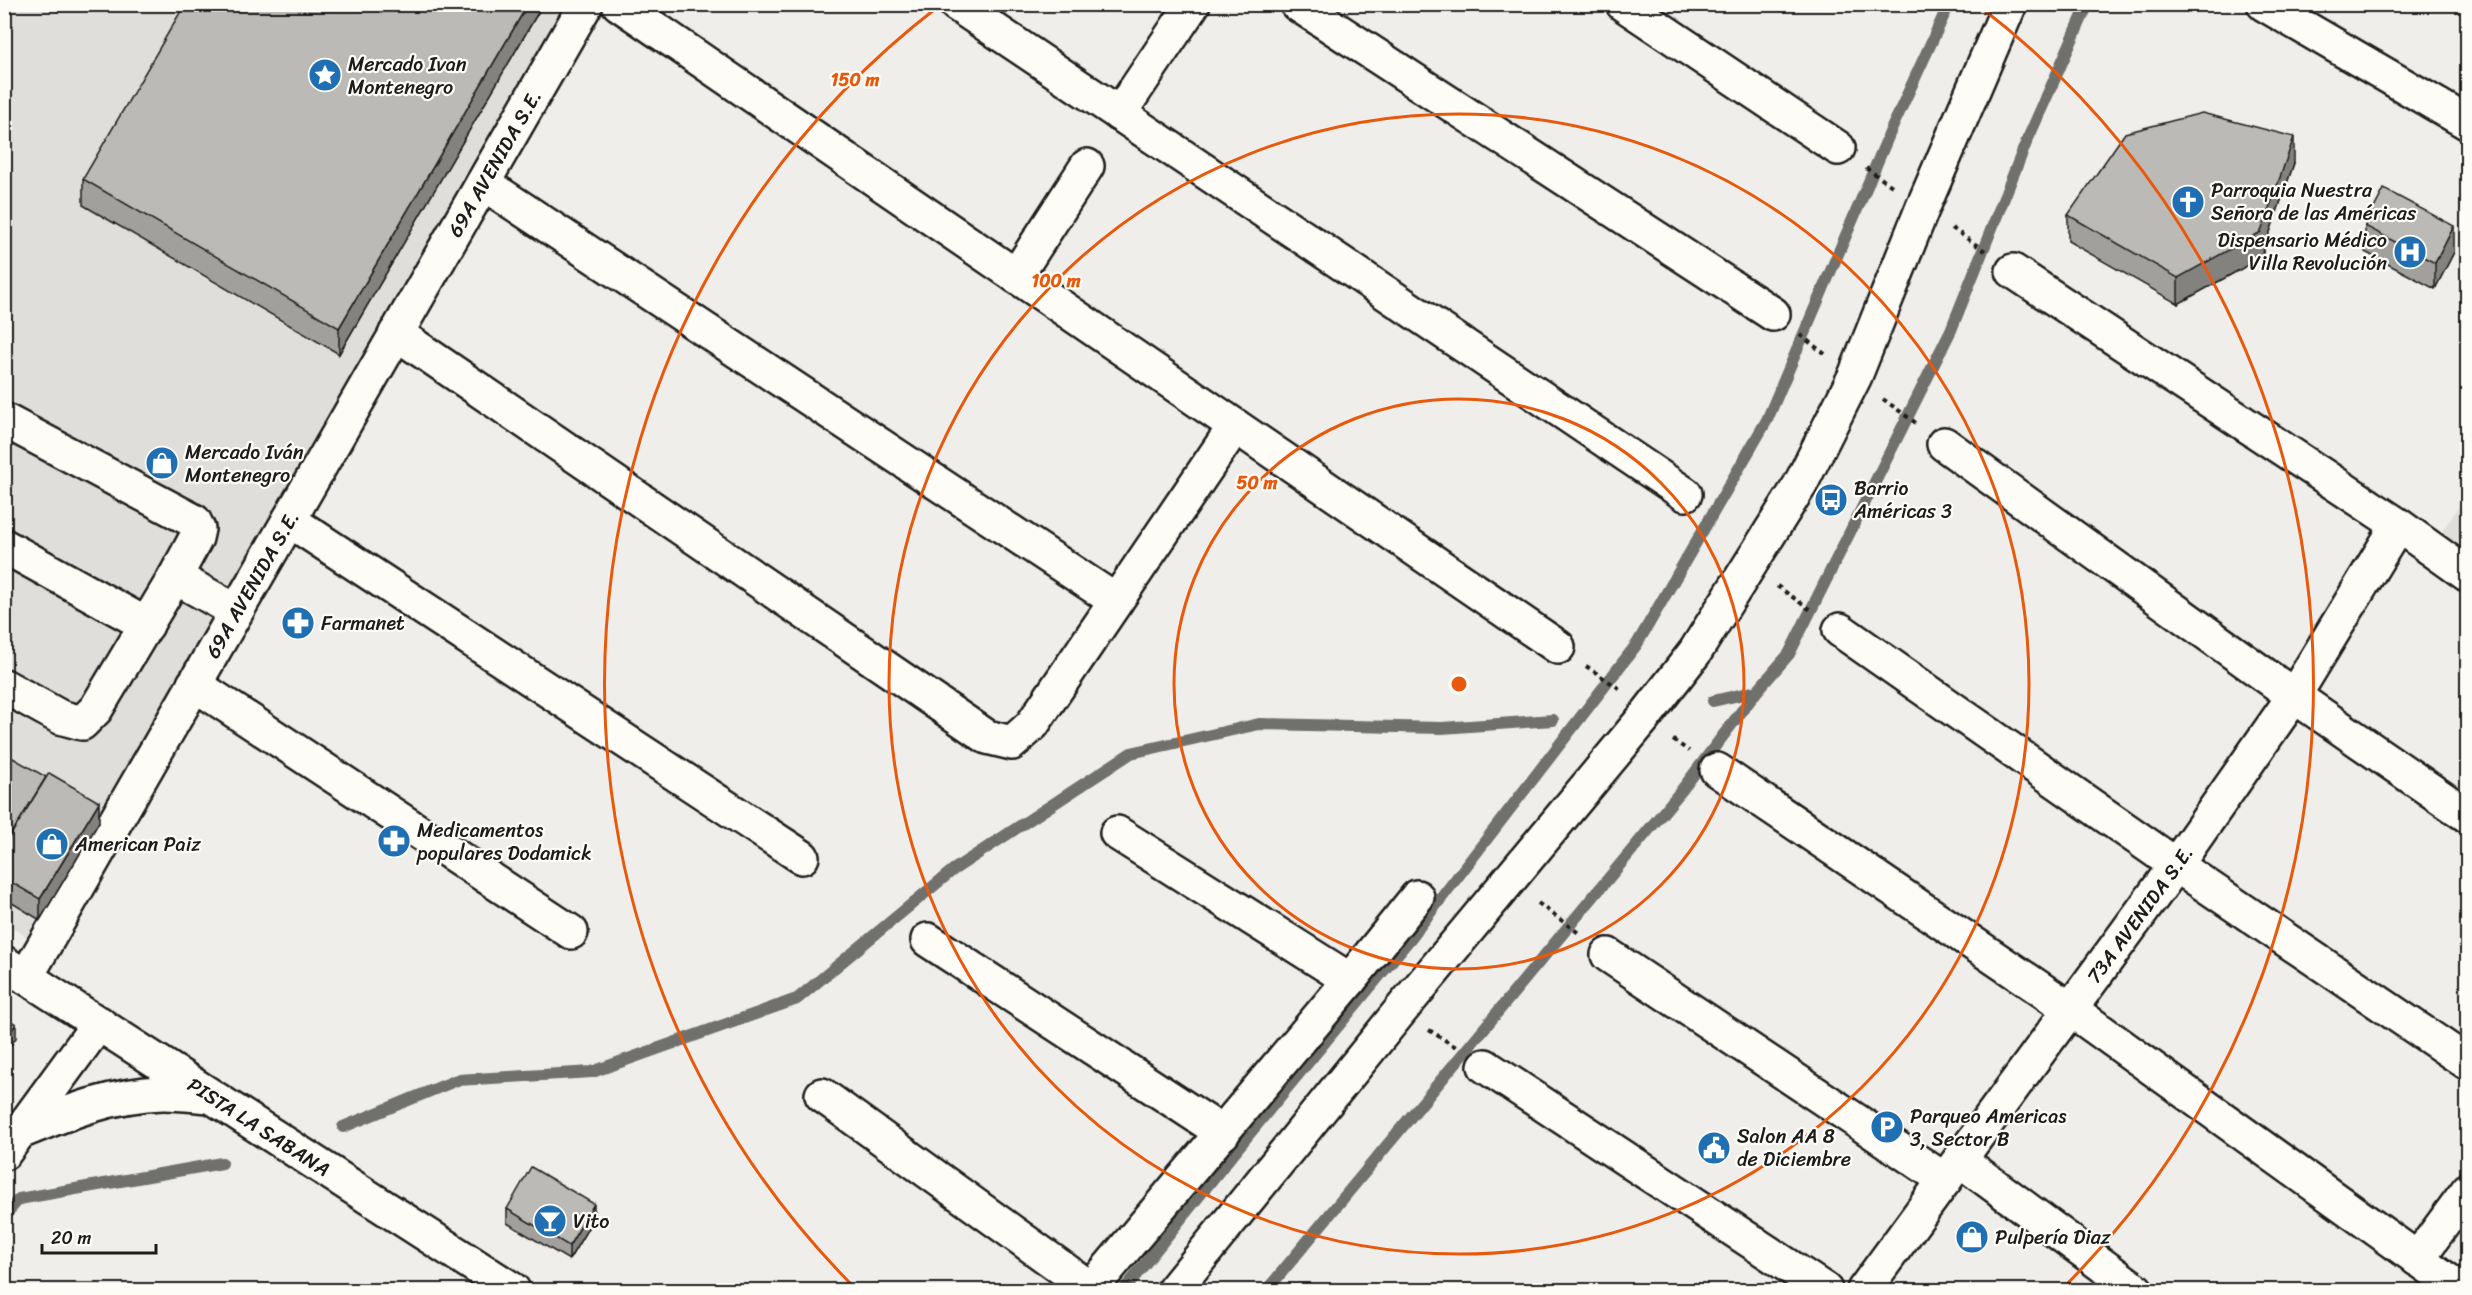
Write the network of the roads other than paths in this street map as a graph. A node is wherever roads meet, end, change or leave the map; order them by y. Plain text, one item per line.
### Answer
1 (586, 4) edge
2 (619, 4) edge
3 (956, 4) edge
4 (1193, 4) edge
5 (1297, 4) edge
6 (1623, 4) edge
7 (2010, 4) edge
8 (2264, 4) edge
9 (1119, 114) junction
10 (2468, 123) edge
11 (1849, 156) road end
12 (1087, 166) dead end
13 (483, 183) junction
14 (2000, 262) road end
15 (1016, 276) junction
16 (1784, 323) road end
17 (396, 333) junction
18 (4, 420) edge
19 (1235, 426) junction
20 (1934, 437) road end
21 (1685, 494) dead end
22 (289, 520) junction
23 (2398, 525) junction
24 (4, 546) edge
25 (2468, 575) edge
26 (175, 577) junction
27 (1116, 601) junction
28 (236, 611) junction
29 (1828, 622) road end
30 (147, 625) junction
31 (1558, 647) dead end
32 (194, 684) junction
33 (4, 686) edge
34 (2294, 696) junction
35 (1717, 770) dead end
36 (2468, 816) edge
37 (1117, 833) dead end
38 (802, 857) dead end
39 (2176, 865) junction
40 (1417, 897) dead end
41 (571, 932) dead end
42 (928, 940) dead end
43 (1608, 955) dead end
44 (15, 970) edge
45 (1350, 980) junction
46 (2070, 1009) junction
47 (99, 1023) junction
48 (2468, 1063) edge
49 (1485, 1066) dead end
50 (822, 1095) dead end
51 (211, 1096) junction
52 (1222, 1133) junction
53 (12, 1143) edge
54 (1952, 1170) junction
55 (2468, 1190) edge
56 (2417, 1259) junction
57 (513, 1290) edge
58 (1090, 1290) edge
59 (1174, 1290) edge
60 (1825, 1290) edge
61 (1864, 1290) edge
62 (2136, 1290) edge
63 (2461, 1290) edge

1 - 13 street, 69A AVENIDA S.E.
2 - 15 street
3 - 9 street
4 - 9 street
5 - 16 street
6 - 11 street
7 - 59 street
8 - 10 street
9 - 21 street
12 - 15 street
13 - 17 street, 69A AVENIDA S.E.
13 - 27 street
14 - 23 street
15 - 19 street
17 - 22 street, 69A AVENIDA S.E.
17 - 27 street
18 - 26 street
19 - 27 street
19 - 31 street
20 - 34 street
22 - 28 street, 69A AVENIDA S.E.
22 - 38 street
23 - 25 street
23 - 34 street, 73A AVENIDA S.E.
24 - 30 street
26 - 28 street
26 - 30 street
28 - 32 street, 69A AVENIDA S.E.
29 - 39 street
30 - 33 street
32 - 41 street
32 - 44 street, 69A AVENIDA S.E.
34 - 36 street
34 - 39 street, 73A AVENIDA S.E.
35 - 46 street
37 - 45 street
39 - 46 street, 73A AVENIDA S.E.
39 - 48 street
40 - 45 street
42 - 52 street
43 - 54 street
44 - 47 street, PISTA LA SABANA
45 - 52 street
46 - 54 street, 73A AVENIDA S.E.
46 - 56 street
47 - 51 street, PISTA LA SABANA
47 - 53 street
49 - 60 street
50 - 58 street
51 - 53 street
51 - 57 street, PISTA LA SABANA
52 - 58 street
54 - 61 street, 73A AVENIDA S.E.
54 - 62 street
55 - 56 street
56 - 63 street

